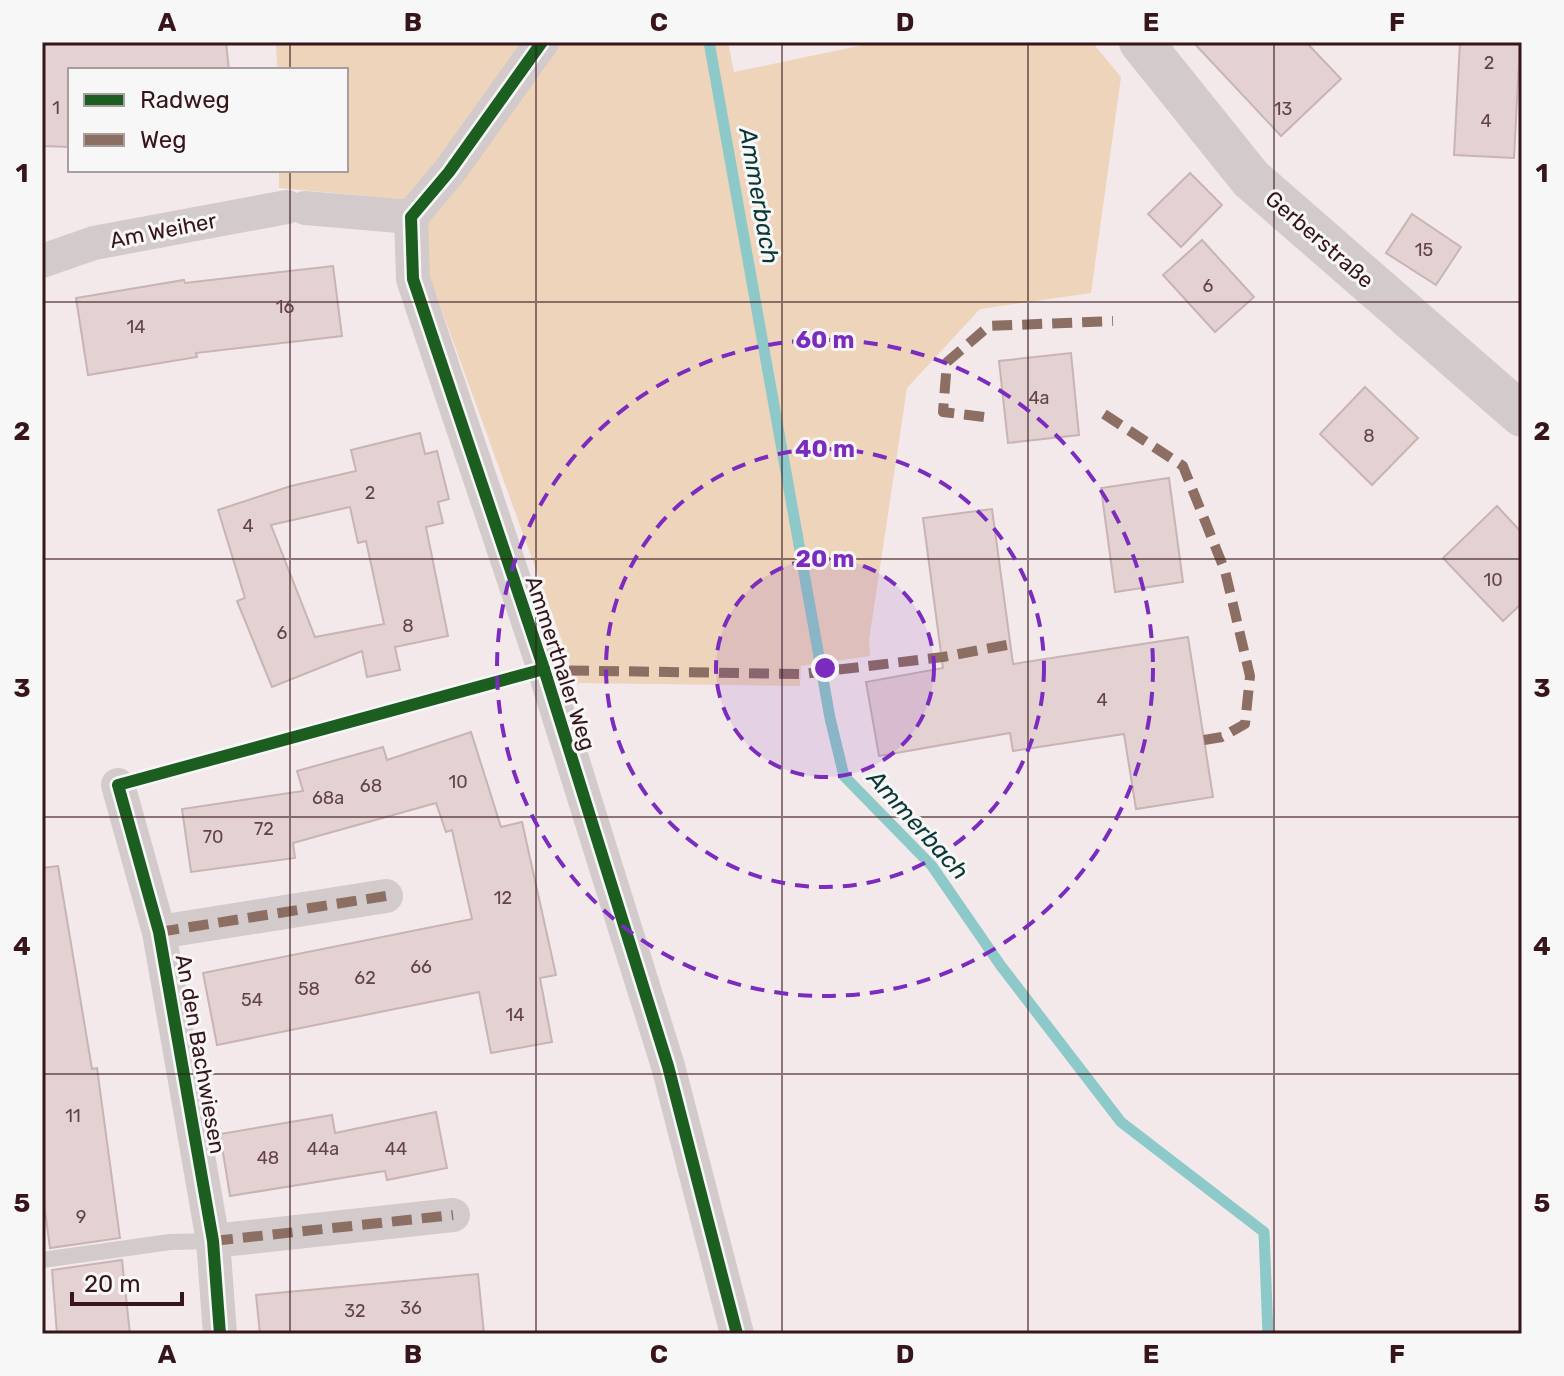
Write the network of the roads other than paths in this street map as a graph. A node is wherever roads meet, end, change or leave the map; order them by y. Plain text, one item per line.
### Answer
1 (542, 42) edge
2 (1141, 42) edge
3 (411, 217) junction
4 (42, 261) edge
5 (1522, 415) edge
6 (118, 785) dead end
7 (386, 896) dead end
8 (159, 932) junction
9 (453, 1215) dead end
10 (213, 1241) junction
11 (42, 1260) edge
12 (220, 1334) edge
13 (737, 1334) edge

1 - 3 street
2 - 5 street, Gerberstraße
3 - 4 street, Am Weiher
3 - 13 street, Ammerthaler Weg
6 - 8 street, An den Bachwiesen
7 - 8 street, An den Bachwiesen
8 - 10 street, An den Bachwiesen
9 - 10 street
10 - 11 lane
10 - 12 street, An den Bachwiesen

